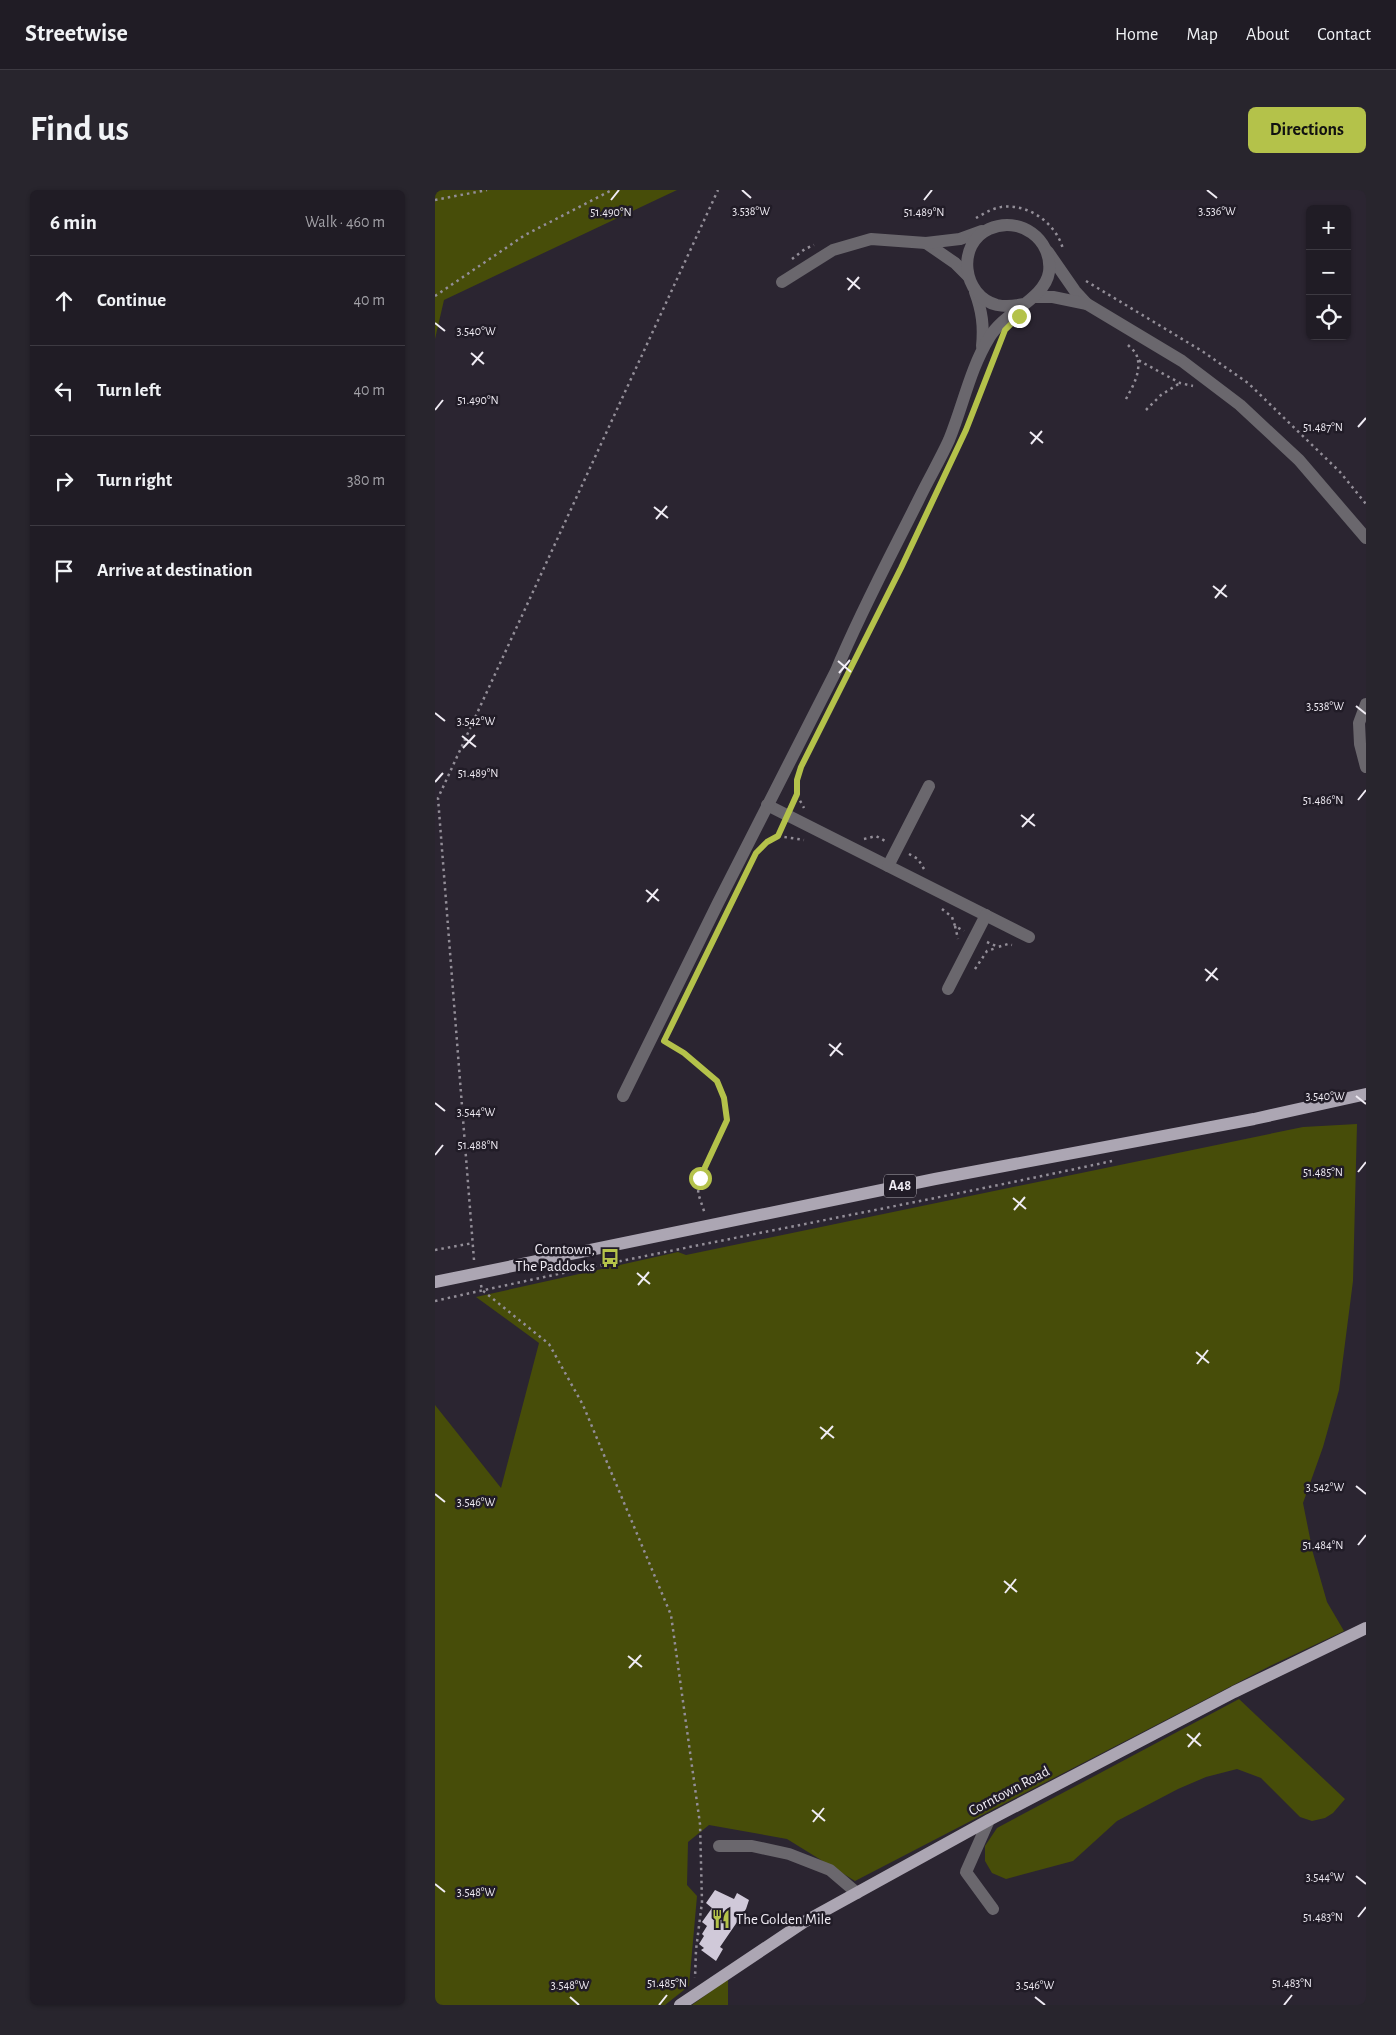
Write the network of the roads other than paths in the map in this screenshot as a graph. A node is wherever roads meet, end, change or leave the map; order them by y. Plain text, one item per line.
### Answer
1 (988, 229) junction
2 (926, 243) junction
3 (1045, 247) junction
4 (968, 276) junction
5 (782, 282) dead end
6 (974, 289) junction
7 (1035, 297) junction
8 (1023, 304) junction
9 (1087, 304) junction
10 (981, 351) junction
11 (1366, 538) edge
12 (1366, 704) edge
13 (1366, 767) edge
14 (929, 786) dead end
15 (767, 805) junction
16 (888, 866) junction
17 (986, 915) junction
18 (1029, 937) dead end
19 (948, 989) dead end
20 (1366, 1094) edge
21 (623, 1096) dead end
22 (435, 1282) edge
23 (1366, 1628) edge
24 (989, 1820) junction
25 (719, 1846) dead end
26 (857, 1892) junction
27 (993, 1909) dead end
28 (679, 2005) edge

1 - 2 street
1 - 3 street
1 - 4 street
2 - 4 street
2 - 5 street
3 - 7 street
3 - 9 street
4 - 6 street
6 - 8 street
6 - 10 street
7 - 8 street
7 - 9 street
8 - 10 street
9 - 11 street
10 - 15 street
12 - 13 street
14 - 16 street
15 - 16 street
15 - 21 street
16 - 17 street
17 - 18 street
17 - 19 street
20 - 22 main road, A48
23 - 24 main road, Corntown Road
24 - 26 main road, Corntown Road
24 - 27 street
25 - 26 street
26 - 28 main road, Corntown Road

